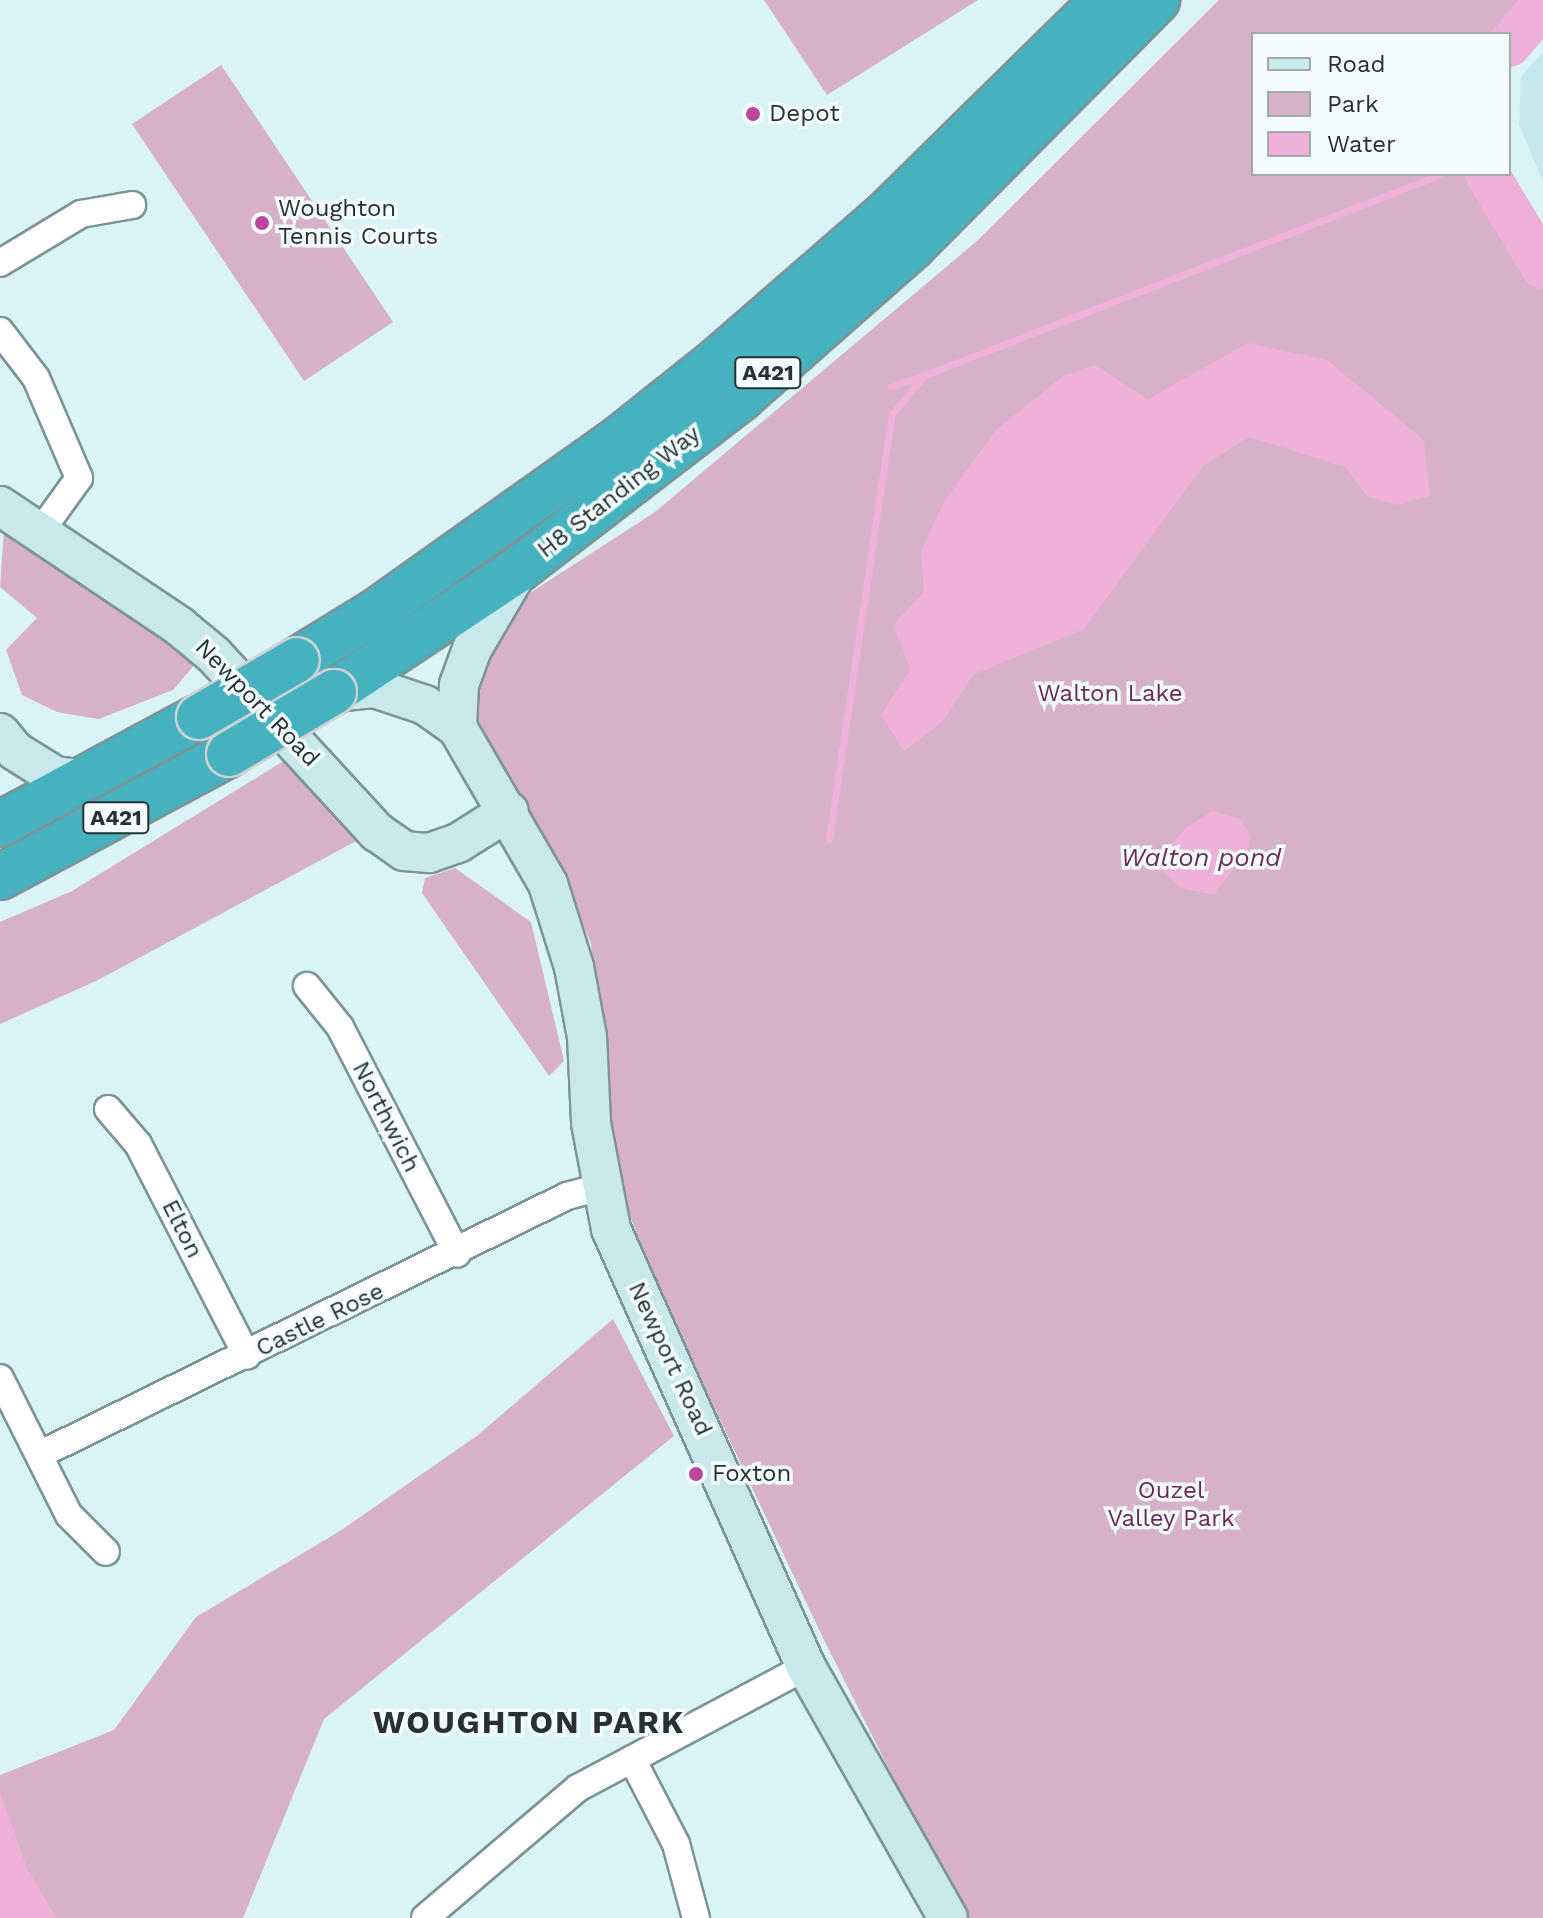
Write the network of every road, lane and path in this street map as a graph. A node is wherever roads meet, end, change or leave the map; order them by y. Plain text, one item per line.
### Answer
1 (1104, 0) edge
2 (1157, 0) edge
3 (132, 205) dead end
4 (0, 263) edge
5 (0, 331) edge
6 (0, 506) edge
7 (40, 532) junction
8 (519, 569) junction
9 (334, 692) junction
10 (457, 727) junction
11 (0, 733) edge
12 (86, 780) junction
13 (509, 811) junction
14 (0, 824) edge
15 (0, 877) edge
16 (307, 986) dead end
17 (108, 1109) dead end
18 (601, 1187) junction
19 (457, 1254) junction
20 (247, 1356) junction
21 (0, 1378) edge
22 (39, 1455) junction
23 (106, 1552) dead end
24 (806, 1667) junction
25 (632, 1759) junction
26 (425, 1918) edge
27 (696, 1918) edge
28 (948, 1918) edge

1 - 12 highway, H8 Standing Way / A421, bridge
2 - 8 highway, H8 Standing Way / A421
3 - 4 street
5 - 7 street
6 - 7 street, Newport Road
7 - 13 street, Newport Road
8 - 9 highway, H8 Standing Way / A421
8 - 10 street
9 - 10 street
9 - 15 highway, H8 Standing Way / A421, bridge
10 - 13 street, Newport Road
11 - 12 street
12 - 14 highway, H8 Standing Way / A421
13 - 18 street, Newport Road
16 - 19 street, Northwich
17 - 20 street, Elton
18 - 19 street, Castle Rose
18 - 24 street, Newport Road
19 - 20 street, Castle Rose
20 - 22 street, Castle Rose
21 - 22 street
22 - 23 street
24 - 25 street
24 - 28 street, Newport Road
25 - 26 street
25 - 27 street

